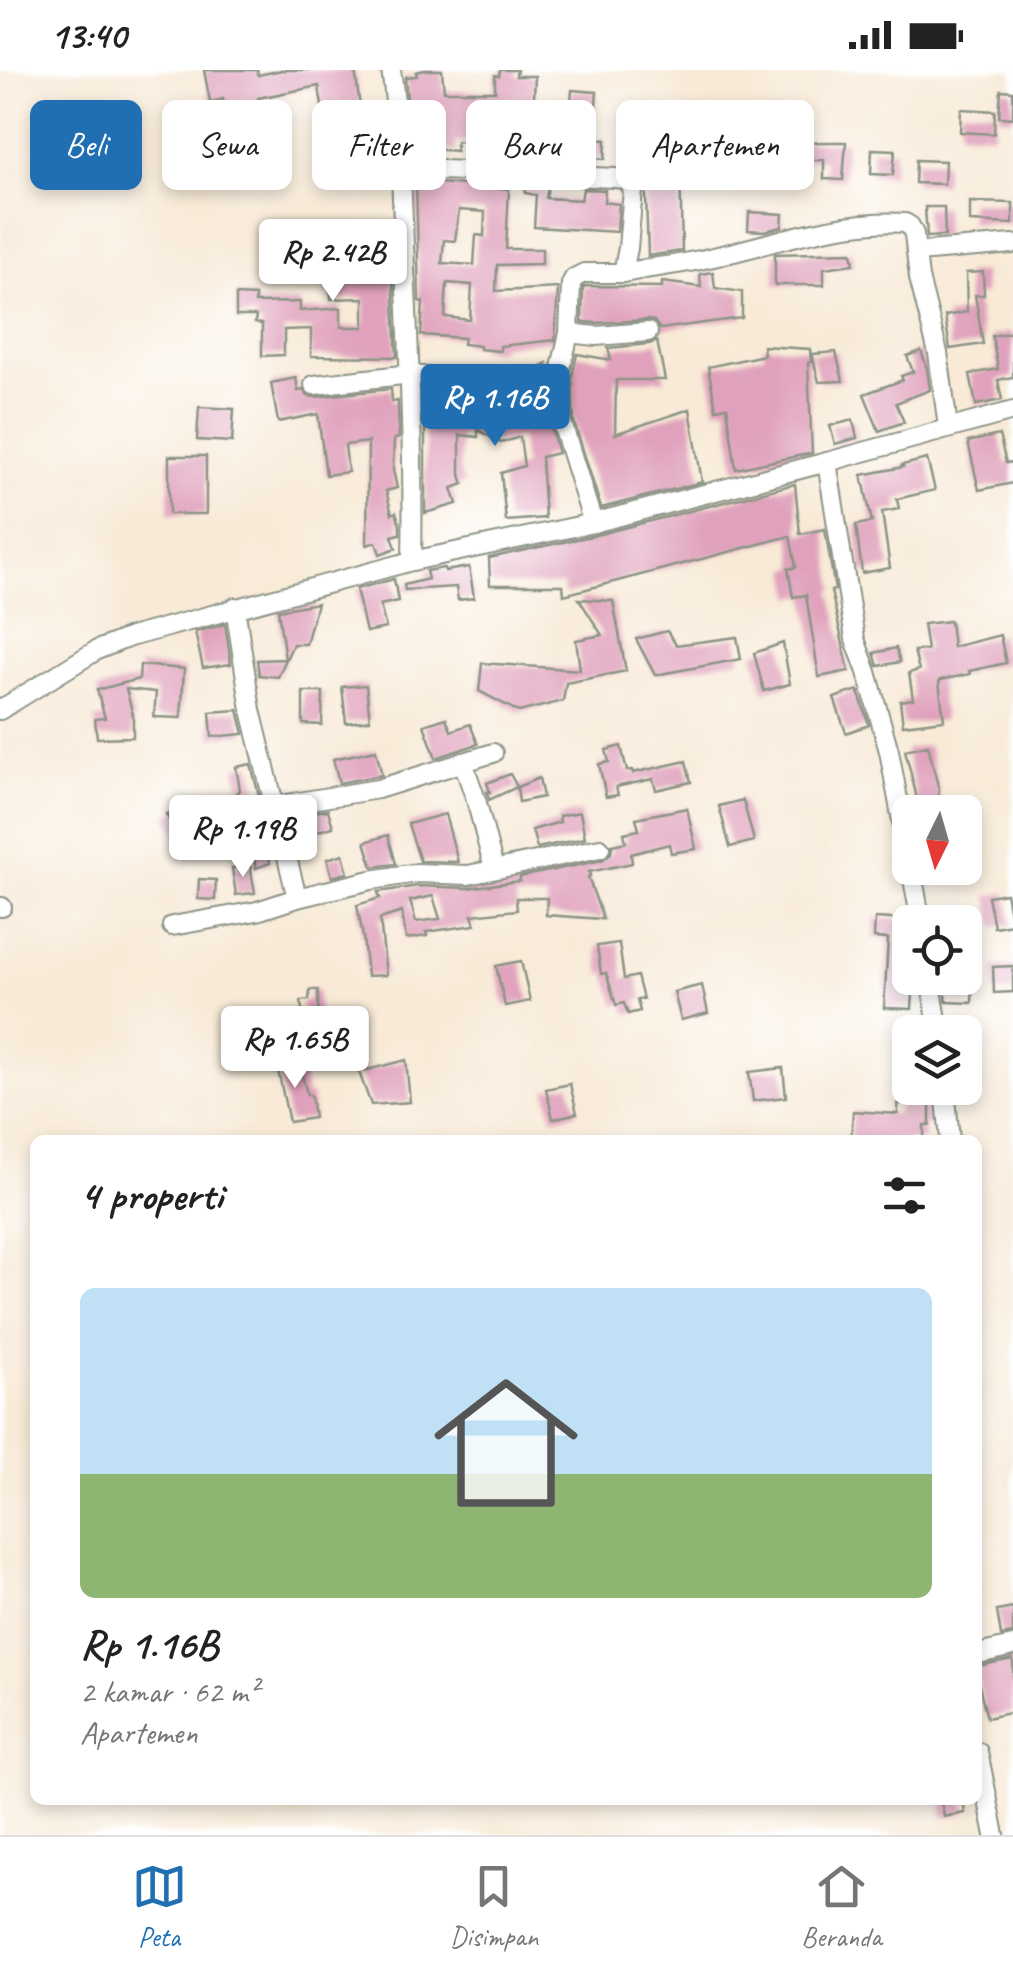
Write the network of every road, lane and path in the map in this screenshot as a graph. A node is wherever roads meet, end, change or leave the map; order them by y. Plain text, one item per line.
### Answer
1 (392, 70) edge
2 (396, 100) edge
3 (446, 170) edge
4 (401, 190) edge
5 (1013, 244) edge
6 (917, 252) junction
7 (624, 272) junction
8 (648, 332) dead end
9 (568, 333) junction
10 (410, 374) junction
11 (314, 385) dead end
12 (508, 390) dead end
13 (1013, 411) edge
14 (948, 428) junction
15 (827, 462) junction
16 (593, 524) junction
17 (412, 562) junction
18 (235, 607) junction
19 (0, 710) edge
20 (493, 753) dead end
21 (463, 762) junction
22 (897, 795) edge
23 (274, 806) junction
24 (600, 848) dead end
25 (494, 868) junction
26 (297, 898) junction
27 (172, 926) dead end
28 (947, 1105) edge
29 (950, 1135) edge
30 (1013, 1646) edge
31 (982, 1653) edge
32 (982, 1772) edge
33 (995, 1835) edge

1 - 2 street
3 - 7 street
4 - 10 street
5 - 6 street
6 - 7 street
6 - 14 street
7 - 9 street
8 - 9 street
9 - 16 street
10 - 11 street
10 - 12 street
10 - 17 street
13 - 14 street
14 - 15 street
15 - 16 street
15 - 22 street
16 - 17 street
17 - 18 street
18 - 19 street
18 - 23 street
20 - 21 street
21 - 23 street
21 - 25 street
23 - 26 street
24 - 25 street
25 - 26 street
26 - 27 street
28 - 29 street
30 - 31 street
32 - 33 street

